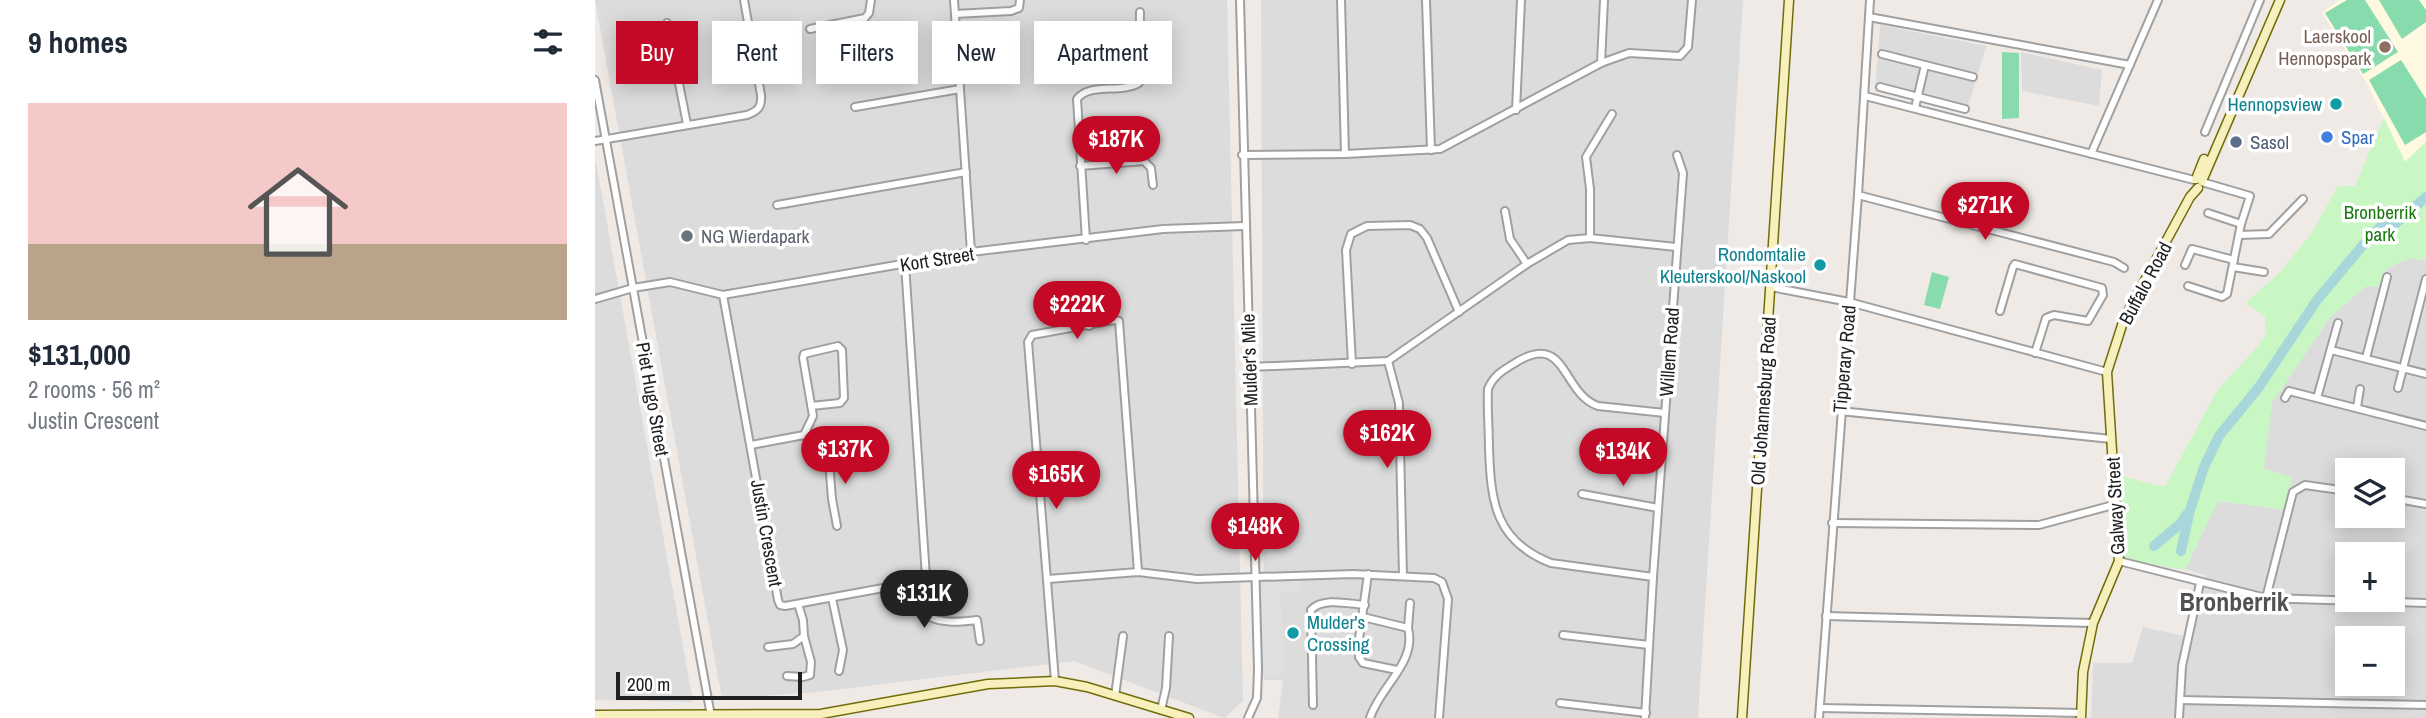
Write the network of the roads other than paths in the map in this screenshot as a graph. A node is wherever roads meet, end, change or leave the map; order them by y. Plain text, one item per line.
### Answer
1 (744, 0) edge
2 (873, 0) edge
3 (954, 0) edge
4 (1020, 0) edge
5 (1240, 0) edge
6 (1341, 0) edge
7 (1426, 0) edge
8 (1521, 0) edge
9 (1604, 0) edge
10 (1692, 0) edge
11 (1789, 0) edge
12 (1870, 0) edge
13 (2158, 0) edge
14 (2260, 0) edge
15 (2279, 0) edge
16 (1139, 12) dead end
17 (955, 14) junction
18 (1869, 17) junction
19 (810, 29) dead end
20 (1882, 54) dead end
21 (1601, 63) junction
22 (1925, 65) junction
23 (2130, 65) junction
24 (1973, 76) dead end
25 (595, 80) edge
26 (679, 84) edge
27 (1880, 87) dead end
28 (960, 89) junction
29 (1864, 96) junction
30 (1917, 97) junction
31 (855, 107) dead end
32 (1915, 108) junction
33 (1965, 109) dead end
34 (1516, 110) junction
35 (1612, 114) dead end
36 (687, 124) junction
37 (2205, 132) dead end
38 (605, 139) junction
39 (595, 141) edge
40 (1431, 150) junction
41 (1345, 154) junction
42 (2091, 154) junction
43 (1242, 155) junction
44 (1677, 155) dead end
45 (1080, 166) junction
46 (966, 172) junction
47 (2197, 183) junction
48 (1153, 185) dead end
49 (1858, 195) junction
50 (2303, 199) dead end
51 (777, 205) dead end
52 (1505, 211) dead end
53 (2209, 213) dead end
54 (2241, 224) junction
55 (1244, 226) junction
56 (2239, 235) junction
57 (1590, 238) junction
58 (1086, 240) junction
59 (1677, 247) junction
60 (971, 252) junction
61 (905, 264) junction
62 (1527, 264) junction
63 (2234, 264) junction
64 (2185, 265) dead end
65 (2124, 268) dead end
66 (2264, 272) dead end
67 (2387, 276) dead end
68 (2426, 279) edge
69 (2188, 286) dead end
70 (1088, 287) dead end
71 (1771, 287) junction
72 (633, 288) junction
73 (2424, 294) edge
74 (723, 295) junction
75 (595, 299) edge
76 (1849, 302) junction
77 (2000, 311) dead end
78 (1459, 312) junction
79 (2338, 323) dead end
80 (1089, 326) junction
81 (2331, 350) junction
82 (2035, 353) junction
83 (2366, 358) junction
84 (1388, 361) junction
85 (1352, 364) junction
86 (1250, 367) junction
87 (2403, 367) junction
88 (2107, 372) junction
89 (2426, 374) edge
90 (2397, 388) dead end
91 (2360, 389) dead end
92 (2322, 396) junction
93 (2285, 398) dead end
94 (2335, 401) junction
95 (811, 406) junction
96 (2358, 406) junction
97 (1840, 411) junction
98 (2333, 411) dead end
99 (1665, 413) junction
100 (2394, 415) junction
101 (2365, 419) dead end
102 (2424, 424) edge
103 (2397, 428) dead end
104 (804, 435) junction
105 (2111, 439) junction
106 (751, 445) junction
107 (848, 448) dead end
108 (828, 449) junction
109 (2335, 489) edge
110 (1582, 494) dead end
111 (2405, 500) edge
112 (2426, 504) edge
113 (2117, 505) junction
114 (1658, 508) junction
115 (1832, 523) junction
116 (837, 526) dead end
117 (2119, 561) junction
118 (1138, 572) junction
119 (1369, 574) junction
120 (1403, 576) junction
121 (1254, 577) junction
122 (1653, 577) junction
123 (1048, 579) junction
124 (916, 582) junction
125 (2200, 583) junction
126 (832, 598) junction
127 (2266, 598) junction
128 (1411, 603) dead end
129 (2426, 603) edge
130 (798, 604) junction
131 (1365, 604) junction
132 (1826, 616) junction
133 (1363, 617) junction
134 (2093, 623) junction
135 (1408, 628) junction
136 (1563, 635) dead end
137 (804, 636) junction
138 (1123, 636) dead end
139 (1169, 636) dead end
140 (980, 641) dead end
141 (1649, 645) junction
142 (768, 647) dead end
143 (1397, 670) junction
144 (839, 671) dead end
145 (787, 676) dead end
146 (1055, 681) junction
147 (1115, 696) junction
148 (2180, 700) junction
149 (1560, 703) dead end
150 (1313, 705) dead end
151 (2426, 705) edge
152 (1820, 708) junction
153 (1161, 710) junction
154 (595, 715) edge
155 (711, 716) edge
156 (1646, 716) edge
157 (2081, 716) edge
158 (1189, 718) edge
159 (1248, 718) edge
160 (1370, 718) edge
161 (1439, 718) edge
162 (1742, 718) edge
163 (1819, 718) edge
164 (2179, 718) edge

1 - 36 street
2 - 19 street
3 - 17 street
4 - 17 street
5 - 43 street, Mulder's Mile
6 - 41 street
7 - 40 street
8 - 34 street
9 - 21 street
10 - 21 street
11 - 71 street, Old Johannesburg Road
12 - 18 street, Tipperary Road
13 - 23 street
14 - 37 street
15 - 47 street
16 - 45 street
17 - 28 street
18 - 23 street
18 - 29 street, Tipperary Road
20 - 22 street
21 - 34 street
22 - 24 street
22 - 30 street
23 - 42 street
25 - 38 street, Piet Hugo Street
26 - 36 street
27 - 30 street
28 - 31 street
28 - 46 street
29 - 32 street
29 - 49 street, Tipperary Road
30 - 32 street
30 - 33 street
32 - 42 street
34 - 40 street
35 - 57 street
36 - 38 street
38 - 39 street
38 - 72 street, Piet Hugo Street
40 - 41 street
41 - 43 street
42 - 47 street
43 - 55 street, Mulder's Mile
44 - 59 street, Willem Road
45 - 48 street
45 - 58 street
46 - 51 street
46 - 60 street
47 - 54 street
47 - 88 street, Buffalo Road
49 - 65 street
49 - 76 street, Tipperary Road
50 - 56 street
52 - 62 street
53 - 54 street
54 - 56 street
55 - 58 street, Kort Street
55 - 86 street, Mulder's Mile
56 - 63 street
57 - 59 street
57 - 62 street
58 - 60 street, Kort Street
59 - 99 street, Willem Road
60 - 61 street, Kort Street
61 - 74 street, Kort Street
61 - 124 street
62 - 78 street
63 - 64 street
63 - 66 street
63 - 69 street
67 - 83 street
68 - 73 street
70 - 80 street
71 - 76 street
71 - 162 street, Old Johannesburg Road
72 - 74 street, Kort Street
72 - 75 street, Kort Street
72 - 155 street, Piet Hugo Street
73 - 87 street
74 - 106 street, Justin Crescent
76 - 82 street
76 - 97 street, Tipperary Road
77 - 82 street
78 - 84 street
78 - 85 street
79 - 81 street
80 - 118 street
80 - 123 street
81 - 83 street
81 - 92 street
82 - 88 street
83 - 87 street
84 - 85 street
84 - 120 street
85 - 86 street
86 - 121 street, Mulder's Mile
87 - 89 street
87 - 90 street
88 - 105 street, Galway Street
91 - 96 street
92 - 93 street
92 - 94 street
94 - 96 street
94 - 98 street
95 - 95 street
95 - 104 street
96 - 100 street
96 - 101 street
97 - 105 street
97 - 115 street, Tipperary Road
99 - 114 street, Willem Road
99 - 122 street
100 - 102 street
100 - 103 street
104 - 106 street
104 - 108 street
105 - 113 street, Galway Street
106 - 130 street, Justin Crescent
107 - 108 street
108 - 116 street
109 - 127 street
110 - 114 street
111 - 112 street
113 - 115 street
113 - 117 street, Galway Street
114 - 122 street, Willem Road
115 - 132 street, Tipperary Road
117 - 125 street
117 - 134 street, Galway Street
118 - 121 street
118 - 123 street
119 - 120 street
119 - 121 street
119 - 131 street
120 - 161 street
121 - 159 street, Mulder's Mile
122 - 141 street, Willem Road
123 - 146 street
124 - 126 street, Justin Crescent
124 - 140 street
125 - 127 street
125 - 148 street
126 - 130 street, Justin Crescent
126 - 144 street
127 - 129 street
128 - 135 street
130 - 137 street
131 - 133 street
131 - 150 street
132 - 134 street
132 - 152 street, Tipperary Road
133 - 135 street
133 - 143 street
134 - 157 street, Galway Street
135 - 143 street
136 - 141 street
137 - 142 street
137 - 145 street
138 - 147 street
139 - 153 street
141 - 156 street, Willem Road
143 - 160 street
146 - 147 street
146 - 155 street
147 - 153 street
148 - 151 street
148 - 164 street
149 - 156 street
152 - 157 street
152 - 163 street, Tipperary Road
153 - 158 street
154 - 155 street

